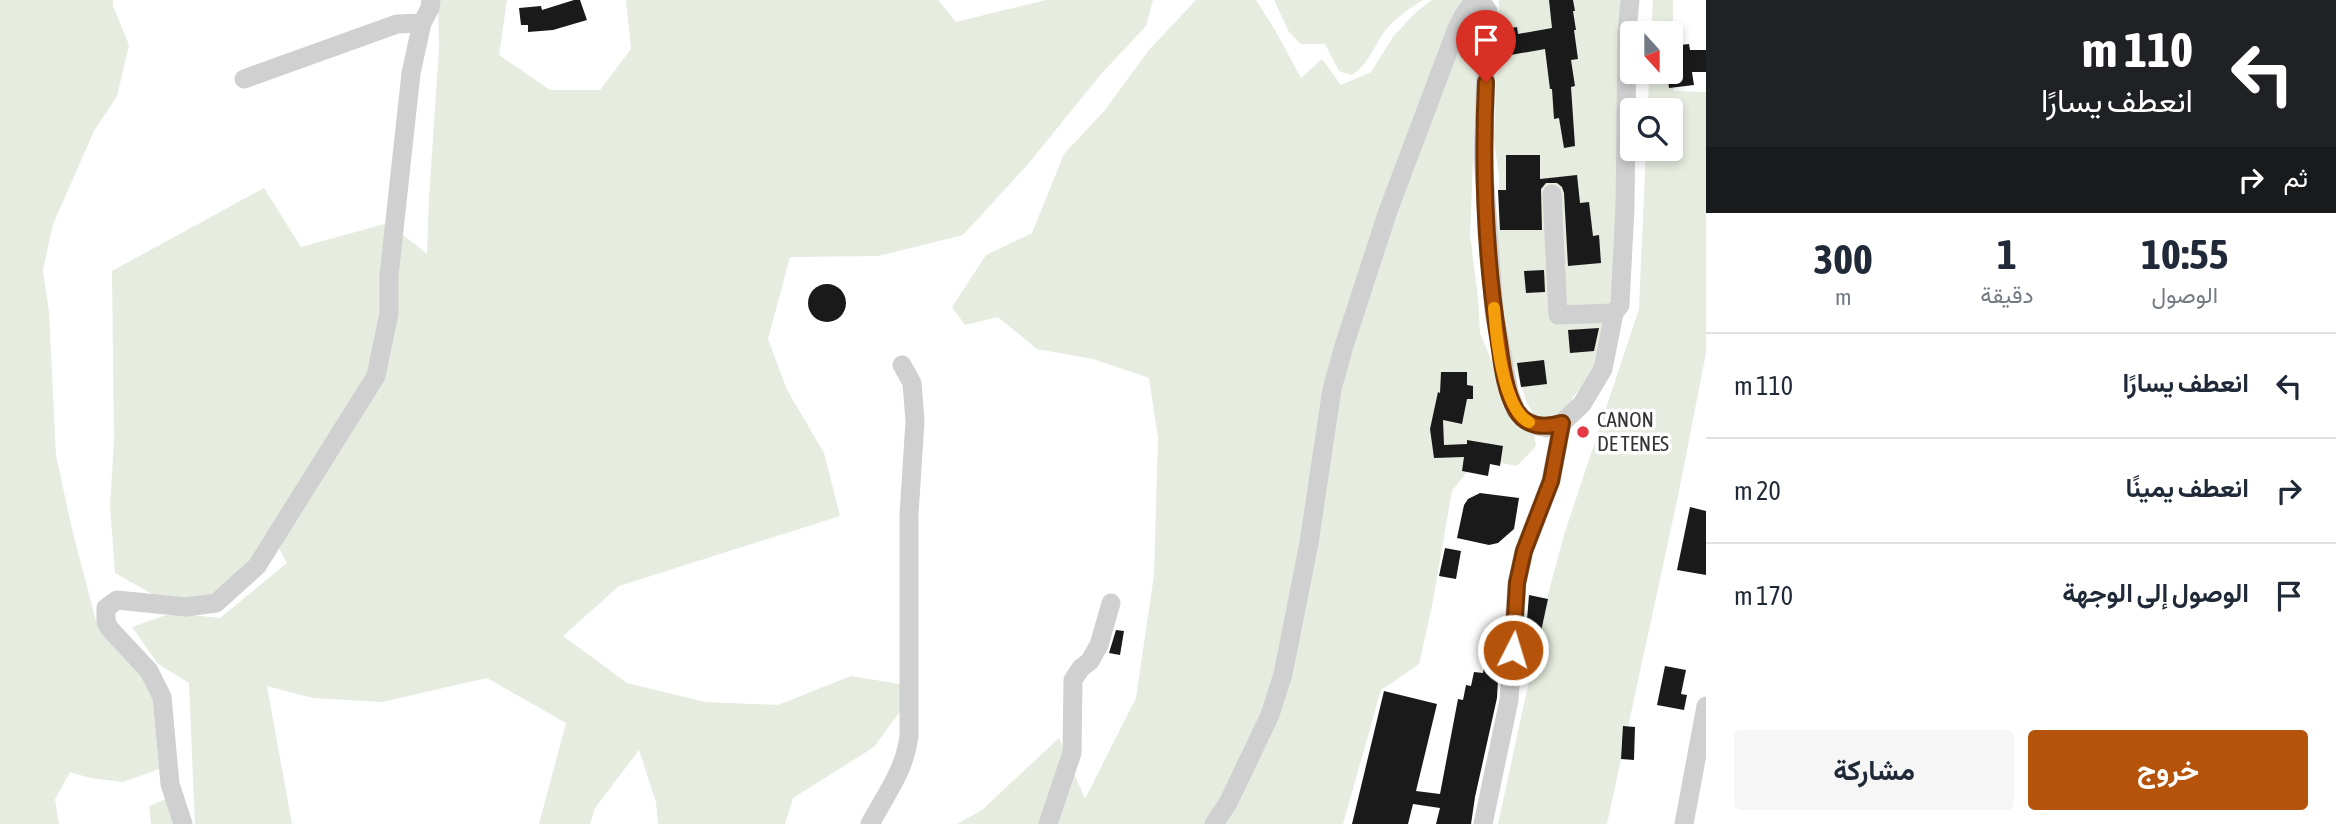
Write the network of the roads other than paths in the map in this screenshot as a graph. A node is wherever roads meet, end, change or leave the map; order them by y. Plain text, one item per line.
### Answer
1 (431, 0) edge
2 (1630, 0) edge
3 (422, 23) junction
4 (244, 79) dead end
5 (1552, 194) dead end
6 (1614, 313) junction
7 (902, 365) dead end
8 (1562, 427) junction
9 (1111, 603) dead end
10 (1706, 706) edge
11 (183, 824) edge
12 (870, 824) edge
13 (1048, 824) edge
14 (1214, 824) edge
15 (1483, 824) edge
16 (1684, 824) edge

1 - 3 street
2 - 6 street
3 - 4 street
3 - 11 street
5 - 6 street
6 - 8 street
7 - 12 street
8 - 14 street
8 - 15 street
9 - 13 street
10 - 16 street

